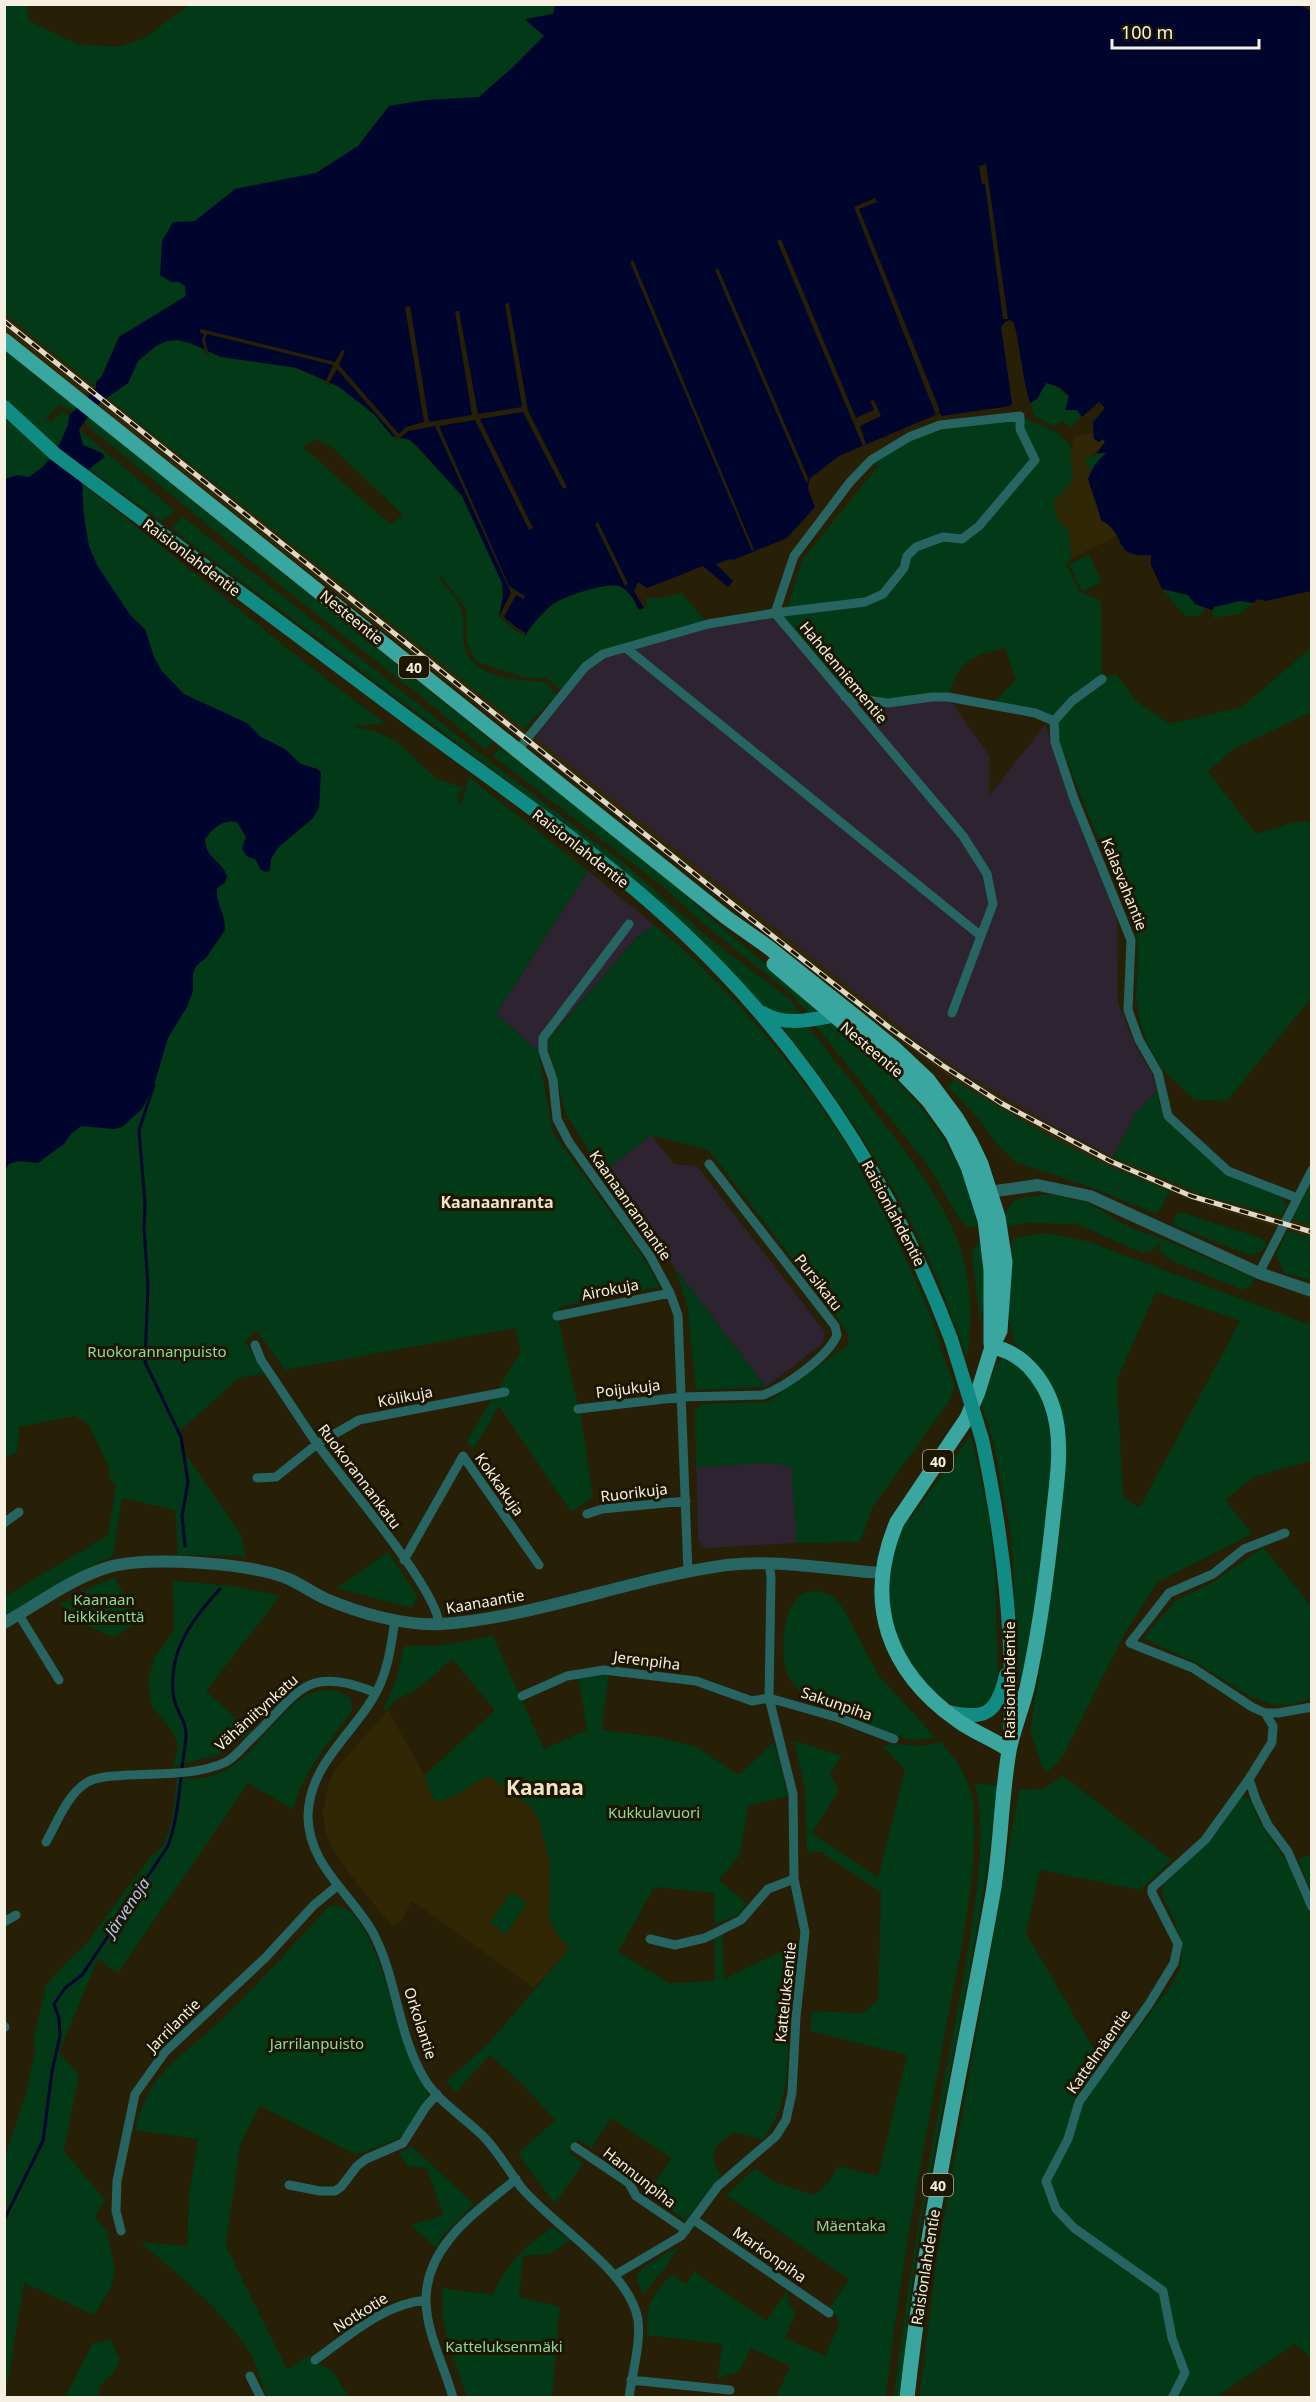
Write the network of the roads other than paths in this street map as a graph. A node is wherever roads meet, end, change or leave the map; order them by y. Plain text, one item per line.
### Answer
1 (4, 340) edge
2 (4, 406) edge
3 (775, 613) junction
4 (626, 648) junction
5 (1102, 679) dead end
6 (845, 698) junction
7 (1054, 721) junction
8 (518, 750) junction
9 (726, 918) junction
10 (629, 924) dead end
11 (981, 936) junction
12 (756, 1008) junction
13 (851, 1013) junction
14 (952, 1013) dead end
15 (833, 1016) junction
16 (709, 1164) dead end
17 (1311, 1170) edge
18 (984, 1193) junction
19 (1297, 1198) junction
20 (1258, 1273) junction
21 (1311, 1291) edge
22 (670, 1293) junction
23 (557, 1316) dead end
24 (255, 1345) dead end
25 (992, 1347) junction
26 (505, 1392) dead end
27 (682, 1397) junction
28 (578, 1409) dead end
29 (317, 1444) junction
30 (257, 1478) dead end
31 (686, 1501) junction
32 (19, 1512) dead end
33 (587, 1514) dead end
34 (4, 1523) edge
35 (1285, 1533) dead end
36 (404, 1560) junction
37 (769, 1563) junction
38 (539, 1565) dead end
39 (688, 1572) junction
40 (882, 1573) junction
41 (19, 1614) junction
42 (395, 1619) junction
43 (4, 1623) edge
44 (438, 1624) junction
45 (1012, 1650) junction
46 (59, 1680) dead end
47 (376, 1693) junction
48 (522, 1696) dead end
49 (769, 1698) junction
50 (1311, 1707) edge
51 (944, 1710) junction
52 (1265, 1713) junction
53 (894, 1739) dead end
54 (1009, 1750) junction
55 (1249, 1779) junction
56 (45, 1842) dead end
57 (794, 1879) junction
58 (337, 1886) junction
59 (1311, 1907) edge
60 (16, 1915) dead end
61 (4, 1922) edge
62 (650, 1939) dead end
63 (437, 2094) junction
64 (575, 2147) dead end
65 (516, 2180) junction
66 (289, 2185) dead end
67 (694, 2220) junction
68 (121, 2230) dead end
69 (686, 2230) junction
70 (615, 2275) junction
71 (426, 2300) junction
72 (829, 2313) dead end
73 (315, 2360) dead end
74 (250, 2376) dead end
75 (631, 2380) junction
76 (730, 2390) dead end
77 (261, 2397) edge
78 (453, 2397) edge
79 (629, 2397) edge
80 (907, 2397) edge
81 (1172, 2397) edge

1 - 8 main road, Nesteentie / 40
2 - 12 main road, Raisionlahdentie
3 - 3 street
3 - 4 street
3 - 6 street, Hahdenniementie
4 - 8 street
4 - 11 street
5 - 7 street
6 - 7 street
6 - 11 street, Hahdenniementie
7 - 19 street, Kalasvahantie
8 - 9 main road, Nesteentie / 40
9 - 13 main road, Nesteentie / 40
9 - 15 main road, Nesteentie / 40
10 - 22 street, Kaanaanrannantie
11 - 14 street, Hahdenniementie
12 - 15 main road
12 - 45 main road, Raisionlahdentie, bridge
13 - 15 main road
13 - 18 main road, Nesteentie / 40
15 - 18 main road, Nesteentie / 40
16 - 27 street, Pursikatu
17 - 19 street
18 - 20 street
18 - 25 main road, 40
19 - 20 street
20 - 21 street
22 - 23 street, Airokuja
22 - 27 street, Kaanaanrannantie
24 - 29 street, Ruokorannankatu
25 - 40 main road, 40
25 - 54 main road
26 - 29 street, Kölikuja
27 - 28 street, Poijukuja
27 - 31 street, Kaanaanrannantie
29 - 30 street, Kölikuja
29 - 36 street, Ruokorannankatu
31 - 33 street, Ruorikuja
31 - 39 street, Kaanaanrannantie
32 - 34 street
35 - 52 street
36 - 38 street, Kokkakuja
36 - 44 street, Ruokorannankatu
37 - 39 street, Kaanaantie
37 - 40 street, Kaanaantie
37 - 49 street, Katteluksentie
39 - 44 street, Kaanaantie
40 - 51 main road, 40
41 - 42 street, Kaanaantie
41 - 43 street, Kaanaantie
41 - 46 street
42 - 44 street, Kaanaantie
42 - 47 street, Orkolantie
45 - 51 main road
45 - 54 main road, Raisionlahdentie
47 - 56 street, Vähäniitynkatu
47 - 58 street, Orkolantie
48 - 49 street, Jerenpiha
49 - 53 street, Sakunpiha
49 - 57 street, Katteluksentie
50 - 52 street
51 - 54 main road, 40
52 - 55 street
54 - 80 main road, Raisionlahdentie / 40
55 - 59 street
55 - 81 street, Kattelmäentie
57 - 62 street
57 - 67 street, Katteluksentie
58 - 63 street, Orkolantie
58 - 68 street, Jarrilantie
60 - 61 street
63 - 65 street, Orkolantie
63 - 66 street
64 - 69 street, Hannunpiha
65 - 70 street, Orkolantie
65 - 71 street
67 - 69 street, Katteluksentie
67 - 72 street, Markonpiha
69 - 70 street, Katteluksentie
70 - 75 street, Orkolantie
71 - 73 street, Notkotie
71 - 78 street
74 - 77 street
75 - 76 street
75 - 79 street, Orkolantie

